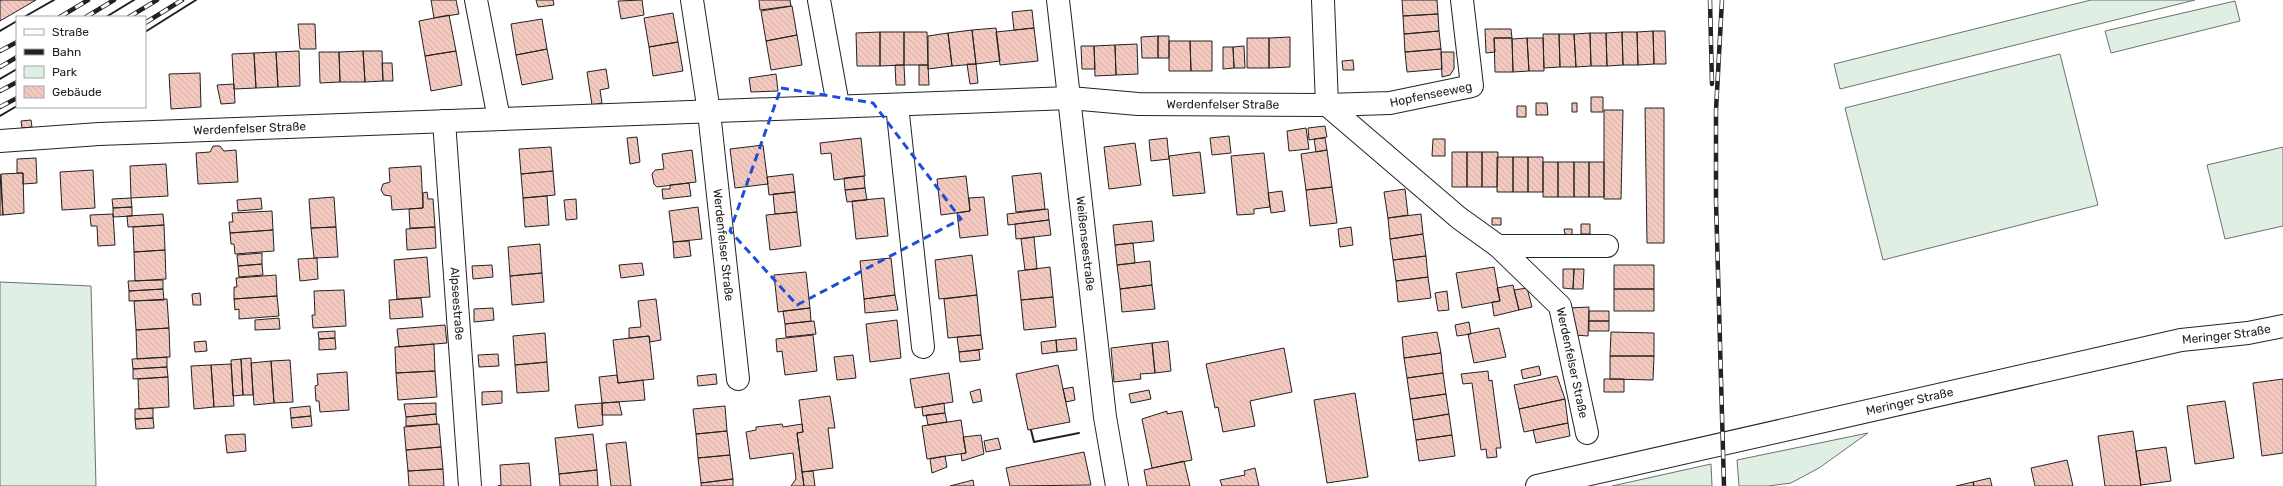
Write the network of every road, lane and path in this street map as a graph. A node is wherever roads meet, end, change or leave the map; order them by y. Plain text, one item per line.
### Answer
1 (476, 0) edge
2 (692, 0) edge
3 (819, 0) edge
4 (1058, 0) edge
5 (1323, 0) edge
6 (1462, 0) edge
7 (1070, 98) junction
8 (838, 105) junction
9 (897, 105) junction
10 (1327, 105) junction
11 (709, 112) junction
12 (499, 118) junction
13 (444, 121) junction
14 (0, 141) edge
15 (1498, 246) junction
16 (1607, 246) dead end
17 (2283, 326) edge
18 (924, 347) dead end
19 (738, 379) dead end
20 (1587, 433) dead end
21 (470, 486) edge
22 (1117, 486) edge
23 (1537, 486) edge

1 - 12 street
2 - 11 street, Werdenfelser Straße
3 - 8 street
4 - 7 street, Weißenseestraße
5 - 10 street
6 - 10 street, Hopfenseeweg
7 - 9 street, Werdenfelser Straße
7 - 10 street, Werdenfelser Straße
7 - 22 street, Weißenseestraße
8 - 9 street, Werdenfelser Straße
8 - 11 street, Werdenfelser Straße
9 - 18 street
10 - 15 street, Werdenfelser Straße
11 - 12 street, Werdenfelser Straße
11 - 19 street, Werdenfelser Straße
12 - 13 street, Werdenfelser Straße
13 - 14 street, Werdenfelser Straße
13 - 21 street, Alpseestraße
15 - 16 street
15 - 20 street, Werdenfelser Straße
17 - 23 street, Meringer Straße

